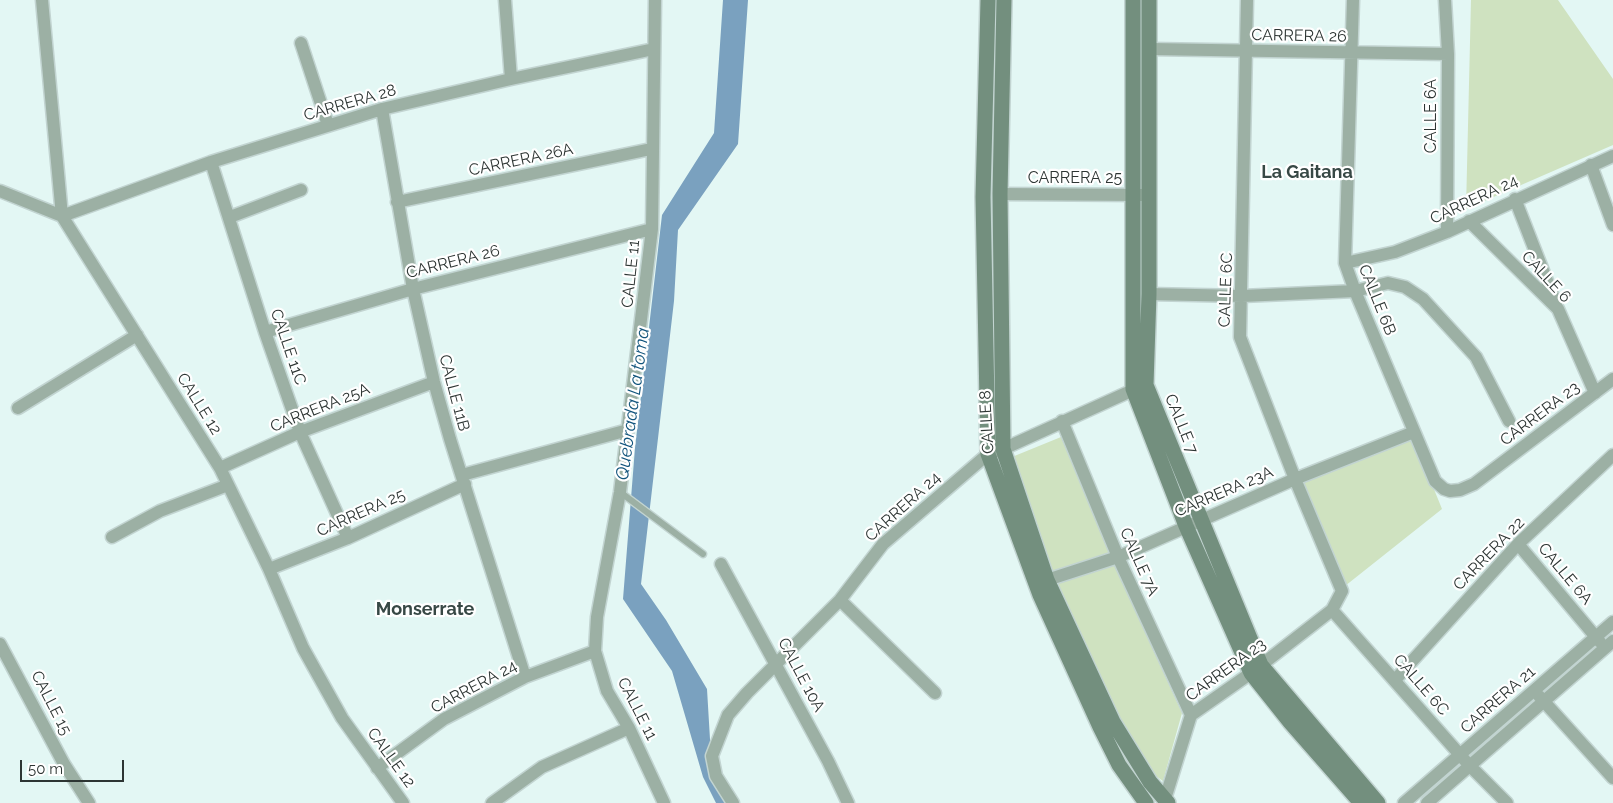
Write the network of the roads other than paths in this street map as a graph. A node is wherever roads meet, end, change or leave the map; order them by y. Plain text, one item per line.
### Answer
1 (42, 0) edge
2 (506, 0) edge
3 (655, 0) edge
4 (988, 0) edge
5 (1004, 0) edge
6 (1133, 0) edge
7 (1150, 0) edge
8 (1247, 0) edge
9 (1354, 0) edge
10 (1445, 0) edge
11 (301, 43) dead end
12 (654, 49) junction
13 (1150, 49) junction
14 (1248, 51) junction
15 (1353, 53) junction
16 (1448, 54) junction
17 (511, 79) junction
18 (382, 109) junction
19 (328, 125) junction
20 (651, 149) junction
21 (1613, 156) edge
22 (211, 162) junction
23 (1591, 165) junction
24 (301, 190) dead end
25 (0, 191) edge
26 (1000, 194) junction
27 (1134, 195) junction
28 (1150, 195) junction
29 (1515, 199) junction
30 (397, 202) junction
31 (62, 216) junction
32 (230, 217) junction
33 (1469, 221) junction
34 (1613, 224) edge
35 (652, 229) junction
36 (1447, 232) junction
37 (1345, 263) junction
38 (412, 289) junction
39 (1355, 291) junction
40 (1149, 294) junction
41 (1242, 296) junction
42 (1558, 309) junction
43 (265, 332) junction
44 (137, 335) junction
45 (1613, 379) edge
46 (434, 382) junction
47 (1139, 387) junction
48 (1594, 393) junction
49 (18, 408) dead end
50 (1062, 421) junction
51 (1509, 421) dead end
52 (628, 430) junction
53 (300, 432) junction
54 (1414, 432) junction
55 (1003, 449) junction
56 (988, 454) junction
57 (1613, 455) edge
58 (220, 468) junction
59 (1295, 479) junction
60 (464, 480) junction
61 (1435, 480) joint
62 (228, 485) junction
63 (620, 492) junction
64 (1193, 523) junction
65 (112, 537) dead end
66 (348, 538) junction
67 (1518, 544) junction
68 (703, 554) dead end
69 (1118, 557) junction
70 (721, 564) dead end
71 (269, 570) junction
72 (1047, 580) junction
73 (1342, 591) joint
74 (840, 600) junction
75 (1332, 610) junction
76 (1613, 622) edge
77 (1596, 637) junction
78 (0, 644) edge
79 (1609, 644) edge
80 (594, 651) junction
81 (776, 663) junction
82 (1256, 669) junction
83 (525, 677) junction
84 (1395, 680) junction
85 (1534, 690) junction
86 (936, 693) dead end
87 (1544, 701) junction
88 (1191, 715) junction
89 (629, 728) junction
90 (1460, 755) junction
91 (1470, 766) junction
92 (377, 768) junction
93 (1613, 778) edge
94 (1167, 801) edge
95 (89, 803) edge
96 (404, 803) edge
97 (492, 803) edge
98 (664, 803) edge
99 (733, 803) edge
100 (848, 803) edge
101 (1146, 803) edge
102 (1361, 803) edge
103 (1378, 803) edge
104 (1404, 803) edge
105 (1426, 803) edge
106 (1506, 803) edge

1 - 31 street, CALLE 12
2 - 17 street
3 - 12 street, CALLE 11
4 - 56 main road, CALLE 8
5 - 26 main road, CALLE 8
6 - 27 main road, CALLE 7
7 - 13 main road, CALLE 7
8 - 14 street, CALLE 6C
9 - 15 street, CALLE 6B
10 - 16 street, CALLE 6A
11 - 19 street
12 - 17 street, CARRERA 28
12 - 20 street, CALLE 11
13 - 14 street, CARRERA 26
13 - 28 main road, CALLE 7
14 - 15 street, CARRERA 26
14 - 41 street, CALLE 6C
15 - 16 street, CARRERA 26
15 - 37 street, CALLE 6B
16 - 36 street, CALLE 6A
17 - 18 street, CARRERA 28
18 - 19 street, CARRERA 28
18 - 30 street, CALLE 11B
19 - 22 street, CARRERA 28
20 - 30 street, CARRERA 26A
20 - 35 street, CALLE 11
21 - 23 street, CARRERA 24
22 - 31 street, CARRERA 28
22 - 32 street, CALLE 11C
23 - 29 street, CARRERA 24
23 - 34 street
24 - 32 street
25 - 31 street
26 - 27 street, CARRERA 25
26 - 55 main road, CALLE 8
27 - 28 street, CARRERA 25
27 - 47 main road, CALLE 7
28 - 40 main road, CALLE 7
29 - 33 street, CARRERA 24
29 - 42 street
30 - 38 street, CALLE 11B
31 - 44 street, CALLE 12
32 - 43 street, CALLE 11C
33 - 36 street, CARRERA 24
33 - 42 street, CALLE 6
35 - 38 street, CARRERA 26
35 - 52 street, CALLE 11
36 - 37 street, CARRERA 24
37 - 39 street, CALLE 6B
38 - 43 street, CARRERA 26
38 - 46 street, CALLE 11B
39 - 41 street
39 - 51 street
39 - 54 street, CALLE 6B
40 - 41 street
40 - 47 main road, CALLE 7
41 - 59 street, CALLE 6C
42 - 48 street, CALLE 6
43 - 53 street, CALLE 11C
44 - 49 street
44 - 58 street, CALLE 12
45 - 48 street, CARRERA 23
46 - 53 street, CARRERA 25A
46 - 60 street, CALLE 11B
47 - 50 street, CARRERA 24
47 - 64 main road, CALLE 7
48 - 61 street, CARRERA 23
50 - 55 street, CARRERA 24
50 - 69 street, CALLE 7A
52 - 60 street, CARRERA 25
52 - 63 street, CALLE 11
53 - 58 street, CARRERA 25A
53 - 66 street, CALLE 11C
54 - 59 street, CARRERA 23A
54 - 61 street, CALLE 6B
55 - 56 street, CARRERA 24
55 - 72 main road, CALLE 8
56 - 74 street, CARRERA 24
56 - 101 main road, CALLE 8
57 - 67 street, CARRERA 22
58 - 62 street, CALLE 12
59 - 64 street, CARRERA 23A
59 - 73 street, CALLE 6C
60 - 66 street, CARRERA 25
60 - 83 street, CALLE 11B
62 - 65 street
62 - 71 street, CALLE 12
63 - 68 lane
63 - 80 street, CALLE 11
64 - 69 street, CARRERA 23A
64 - 82 main road, CALLE 7
66 - 71 street, CARRERA 25
67 - 77 street, CALLE 6A
67 - 84 street, CARRERA 22
69 - 72 street, CARRERA 23A
69 - 88 street, CALLE 7A
70 - 81 street, CALLE 10A
71 - 92 street, CALLE 12
72 - 94 main road, CALLE 8
73 - 75 street, CARRERA 23
74 - 81 street, CARRERA 24
74 - 86 street
75 - 82 street, CARRERA 23
75 - 84 street, CALLE 6C
76 - 77 street, CARRERA 21
77 - 79 street, CALLE 6A
77 - 85 street, CARRERA 21
78 - 95 street, CALLE 15
79 - 87 street, CARRERA 21
80 - 83 street, CARRERA 24
80 - 89 street, CALLE 11
81 - 99 street, CARRERA 24
81 - 100 street, CALLE 10A
82 - 88 street, CARRERA 23
82 - 102 main road, CALLE 7
82 - 103 main road, CALLE 7
83 - 92 street, CARRERA 24
84 - 90 street, CALLE 6C
85 - 87 street
85 - 90 street, CARRERA 21
87 - 91 street, CARRERA 21
87 - 93 street
88 - 94 street, CARRERA 23
89 - 97 street
89 - 98 street, CALLE 11
90 - 91 street, CALLE 6C
90 - 104 street, CARRERA 21
91 - 105 street, CARRERA 21
91 - 106 street, CALLE 6C
92 - 96 street, CALLE 12

